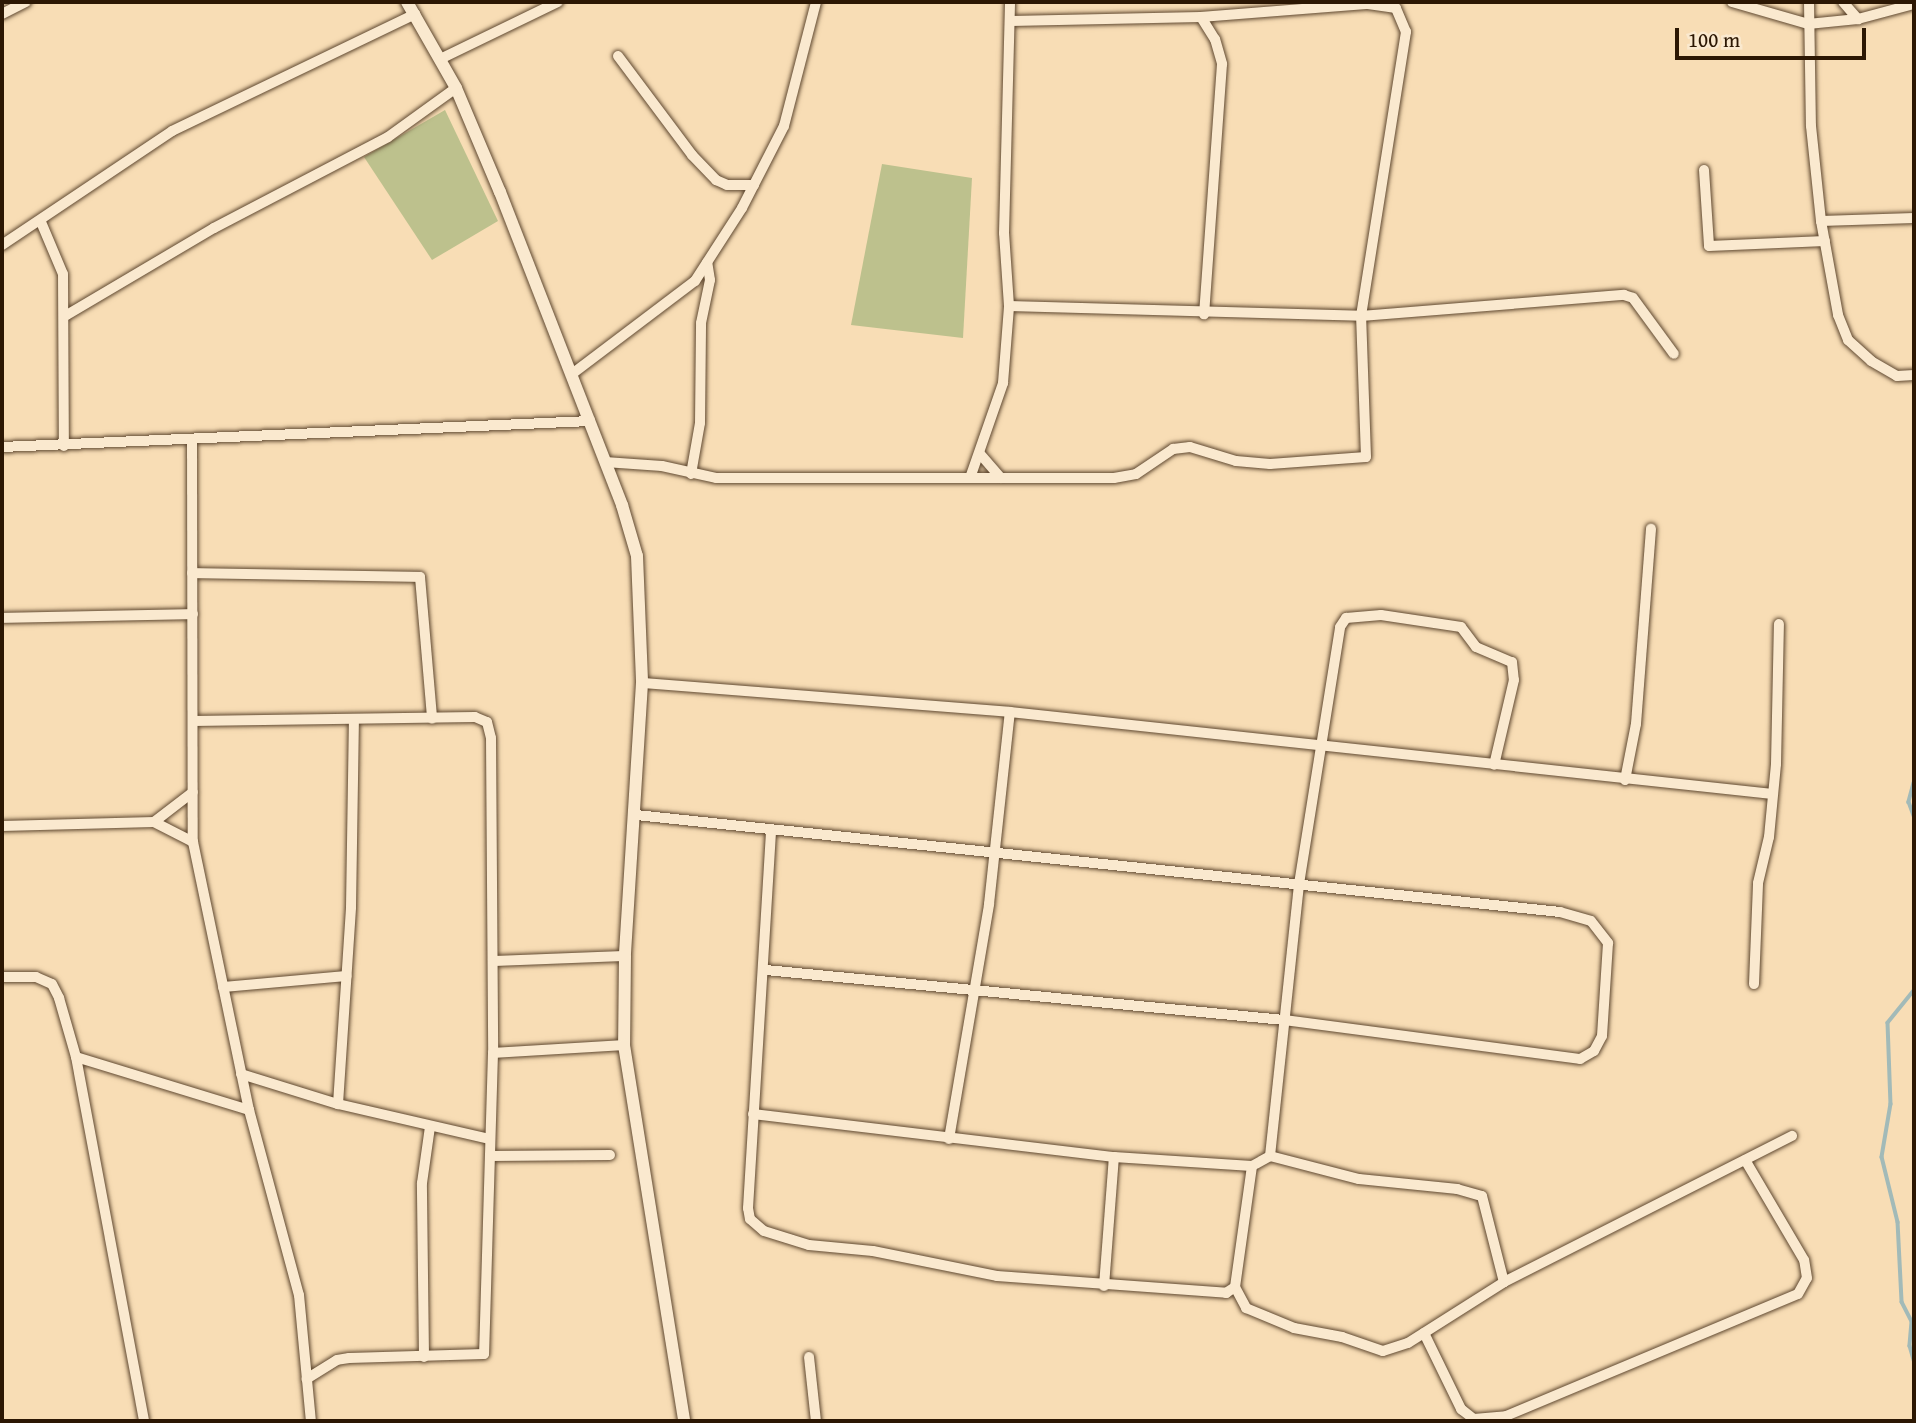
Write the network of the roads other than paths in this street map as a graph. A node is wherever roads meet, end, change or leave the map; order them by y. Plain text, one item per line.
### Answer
1 (26, 2) edge
2 (407, 2) edge
3 (558, 2) edge
4 (816, 2) edge
5 (1010, 2) edge
6 (1732, 2) edge
7 (1810, 2) edge
8 (1843, 2) edge
9 (1914, 4) edge
10 (2, 14) edge
11 (415, 14) junction
12 (1201, 17) junction
13 (1858, 19) junction
14 (1011, 20) junction
15 (1808, 24) junction
16 (618, 56) dead end
17 (440, 59) junction
18 (456, 88) junction
19 (1704, 170) dead end
20 (754, 185) junction
21 (1914, 218) edge
22 (1821, 221) junction
23 (41, 222) junction
24 (1825, 241) junction
25 (2, 245) edge
26 (707, 261) junction
27 (1009, 306) junction
28 (1204, 314) junction
29 (65, 316) junction
30 (1360, 316) junction
31 (1674, 354) dead end
32 (572, 374) junction
33 (1914, 374) edge
34 (590, 421) junction
35 (192, 439) junction
36 (64, 446) junction
37 (2, 447) edge
38 (981, 454) junction
39 (605, 462) junction
40 (691, 474) junction
41 (970, 478) junction
42 (1001, 478) junction
43 (1651, 528) dead end
44 (192, 573) junction
45 (192, 614) junction
46 (2, 618) edge
47 (1779, 624) dead end
48 (642, 683) junction
49 (1010, 712) junction
50 (432, 718) junction
51 (354, 720) junction
52 (193, 721) junction
53 (1321, 743) junction
54 (1494, 765) junction
55 (1625, 780) junction
56 (193, 792) junction
57 (1773, 794) junction
58 (636, 815) junction
59 (154, 822) junction
60 (2, 825) edge
61 (771, 832) junction
62 (193, 842) junction
63 (994, 855) junction
64 (1299, 884) junction
65 (625, 956) junction
66 (493, 961) junction
67 (765, 970) junction
68 (347, 976) junction
69 (2, 977) edge
70 (1754, 984) dead end
71 (223, 987) junction
72 (976, 993) junction
73 (1284, 1020) junction
74 (624, 1045) junction
75 (493, 1053) junction
76 (76, 1056) junction
77 (241, 1074) junction
78 (338, 1104) junction
79 (249, 1110) junction
80 (753, 1114) junction
81 (430, 1127) junction
82 (1792, 1136) dead end
83 (490, 1139) junction
84 (949, 1139) junction
85 (610, 1155) dead end
86 (490, 1156) junction
87 (1270, 1156) junction
88 (1114, 1157) junction
89 (1745, 1160) junction
90 (1252, 1166) junction
91 (1504, 1282) junction
92 (1104, 1286) junction
93 (1235, 1287) junction
94 (1424, 1333) junction
95 (424, 1357) junction
96 (810, 1357) dead end
97 (307, 1379) junction
98 (144, 1421) edge
99 (311, 1421) edge
100 (684, 1421) edge
101 (816, 1421) edge

1 - 10 street
2 - 11 street
3 - 17 street
4 - 20 street
5 - 14 street
6 - 15 street
7 - 15 street
8 - 13 street
9 - 13 street
11 - 17 street
11 - 23 street
12 - 14 street
12 - 28 street
12 - 30 street
13 - 15 street
14 - 27 street
15 - 22 street
16 - 20 street
17 - 18 street
18 - 29 street
18 - 32 street
19 - 24 street
20 - 26 street
21 - 22 street
22 - 24 street
23 - 25 street
23 - 29 street
24 - 33 street
26 - 32 street
26 - 40 street
27 - 28 street
27 - 38 street
28 - 30 street
29 - 36 street
30 - 31 street
30 - 42 street
32 - 34 street
34 - 35 street
34 - 39 street
35 - 36 street
35 - 44 street
36 - 37 street
38 - 41 street
38 - 42 street
39 - 40 street
39 - 48 street
40 - 41 street
41 - 42 street
43 - 55 street
44 - 45 street
44 - 50 street
45 - 46 street
45 - 52 street
47 - 57 street
48 - 49 street
48 - 58 street
49 - 53 street
49 - 63 street
50 - 51 street
50 - 66 street
51 - 52 street
51 - 68 street
52 - 56 street
53 - 54 street
53 - 54 street
53 - 64 street
54 - 55 street
55 - 57 street
56 - 59 street
56 - 62 street
57 - 70 street
58 - 61 street
58 - 65 street
59 - 60 street
59 - 62 street
61 - 63 street
61 - 67 street
62 - 71 street
63 - 64 street
63 - 72 street
64 - 73 street
64 - 73 street
65 - 66 street
65 - 74 street
66 - 75 street
67 - 72 street
67 - 80 street
68 - 71 street
68 - 78 street
69 - 76 street
71 - 77 street
72 - 73 street
72 - 84 street
73 - 87 street
74 - 75 street
74 - 100 street
75 - 83 street
76 - 79 street
76 - 98 street
77 - 78 street
77 - 79 street
78 - 81 street
79 - 97 street
80 - 84 street
80 - 92 street
81 - 83 street
81 - 95 street
82 - 89 street
83 - 86 street
84 - 88 street
85 - 86 street
86 - 95 street
87 - 90 street
87 - 91 street
88 - 90 street
88 - 92 street
89 - 91 street
89 - 94 street
90 - 93 street
91 - 94 street
92 - 93 street
93 - 94 street
95 - 97 street
96 - 101 street
97 - 99 street

